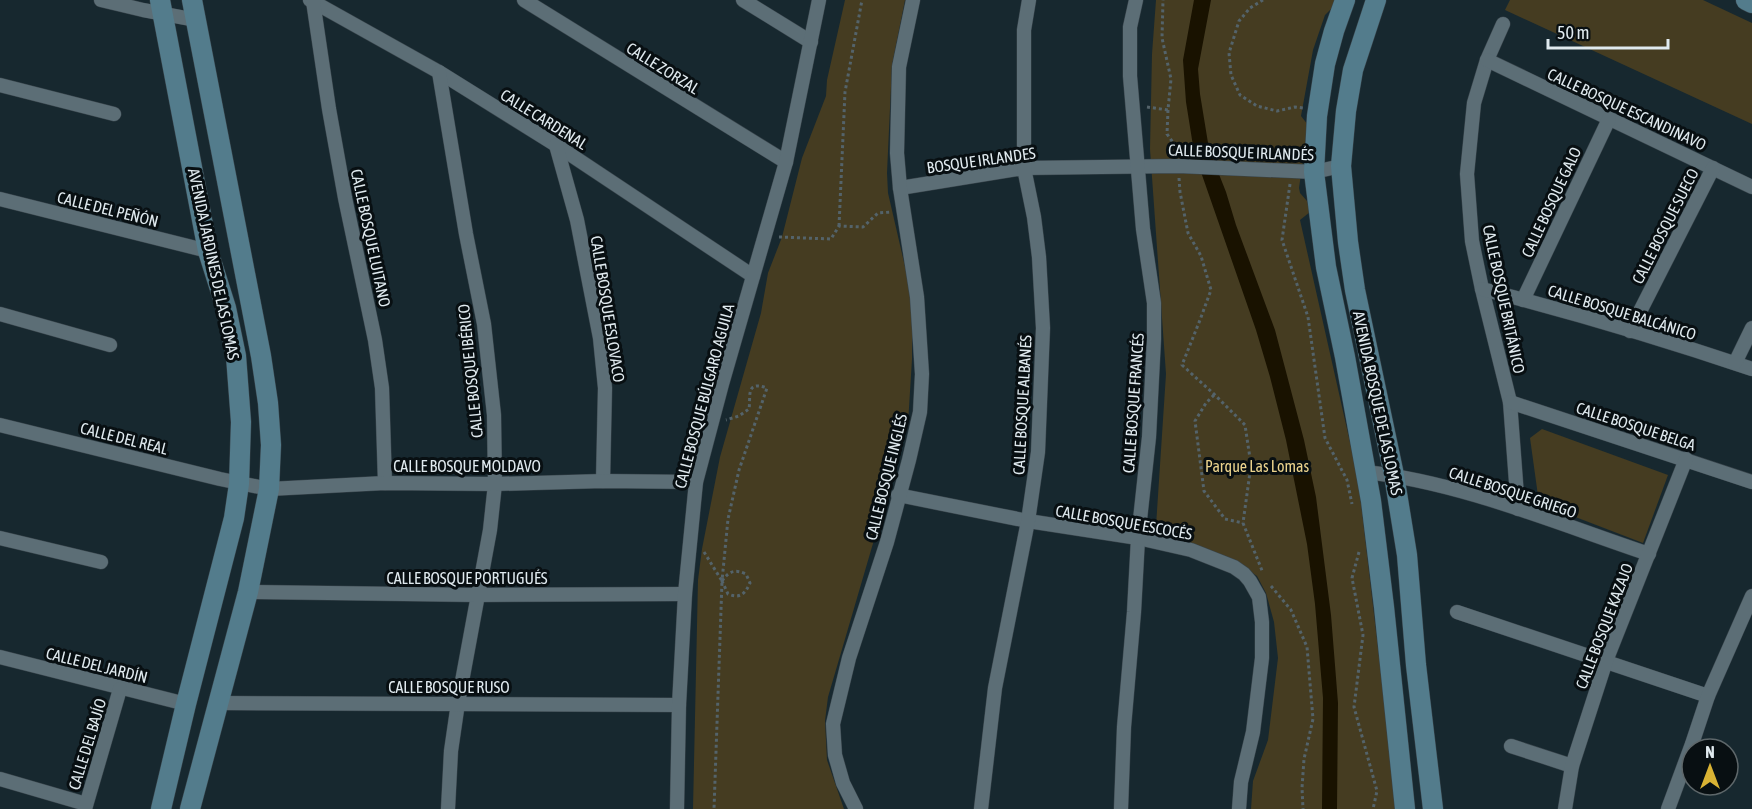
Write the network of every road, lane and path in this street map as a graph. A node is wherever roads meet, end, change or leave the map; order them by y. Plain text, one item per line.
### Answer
1 (101, 0) edge
2 (192, 0) edge
3 (524, 0) edge
4 (743, 0) edge
5 (819, 0) edge
6 (862, 0) edge
7 (913, 0) edge
8 (1029, 0) edge
9 (1136, 0) edge
10 (1163, 0) edge
11 (1264, 0) edge
12 (1345, 0) edge
13 (1376, 0) edge
14 (1746, 0) edge
15 (312, 1) edge
16 (1752, 3) edge
17 (161, 6) edge
18 (196, 20) junction
19 (1503, 24) dead end
20 (811, 42) junction
21 (1487, 60) junction
22 (439, 72) junction
23 (0, 85) edge
24 (1132, 102) junction
25 (1305, 108) dead end
26 (1168, 110) junction
27 (114, 114) dead end
28 (1609, 119) junction
29 (556, 145) junction
30 (786, 162) junction
31 (1178, 166) junction
32 (1341, 166) junction
33 (1138, 167) junction
34 (1024, 168) junction
35 (1713, 168) junction
36 (1292, 170) junction
37 (1314, 172) junction
38 (1752, 187) edge
39 (900, 188) junction
40 (0, 199) edge
41 (904, 210) junction
42 (839, 226) junction
43 (765, 236) junction
44 (208, 251) junction
45 (753, 276) junction
46 (1482, 289) junction
47 (1523, 300) junction
48 (0, 314) edge
49 (1752, 328) edge
50 (1630, 331) junction
51 (110, 345) dead end
52 (1735, 363) junction
53 (1752, 369) edge
54 (1215, 394) junction
55 (1510, 402) junction
56 (712, 421) junction
57 (0, 425) edge
58 (1686, 459) junction
59 (1365, 472) junction
60 (1394, 475) junction
61 (603, 481) junction
62 (696, 482) junction
63 (1752, 482) edge
64 (385, 483) junction
65 (239, 484) junction
66 (495, 484) junction
67 (269, 489) junction
68 (898, 495) junction
69 (1518, 509) junction
70 (1354, 513) dead end
71 (1028, 521) junction
72 (1243, 522) junction
73 (0, 538) edge
74 (1138, 538) junction
75 (690, 542) junction
76 (1361, 545) dead end
77 (1649, 554) junction
78 (101, 562) dead end
79 (722, 581) junction
80 (248, 592) junction
81 (685, 594) junction
82 (477, 595) junction
83 (1752, 596) edge
84 (1384, 607) junction
85 (1410, 608) junction
86 (1457, 612) dead end
87 (0, 657) edge
88 (1606, 661) junction
89 (120, 688) junction
90 (1708, 696) junction
91 (218, 703) junction
92 (458, 703) junction
93 (186, 704) junction
94 (679, 705) junction
95 (1512, 746) dead end
96 (1572, 766) junction
97 (0, 779) edge
98 (86, 806) edge
99 (161, 809) edge
100 (190, 809) edge
101 (448, 809) edge
102 (677, 809) edge
103 (714, 809) edge
104 (856, 809) edge
105 (981, 809) edge
106 (1121, 809) edge
107 (1239, 809) edge
108 (1303, 809) edge
109 (1373, 809) edge
110 (1405, 809) edge
111 (1433, 809) edge
112 (1564, 809) edge
113 (1668, 809) edge

1 - 17 street
2 - 18 street, AVENIDA JARDINES DE LAS LOMAS
3 - 30 street, CALLE ZORZAL
4 - 20 street
5 - 20 street, CALLE BOSQUE BÚLGARO AGUILA
6 - 42 path
7 - 39 street, CALLE BOSQUE INGLÉS
8 - 34 street, CALLE BOSQUE ALBANÉS
9 - 24 street, CALLE BOSQUE FRANCÉS
10 - 26 path
11 - 25 path
12 - 37 street, AVENIDA BOSQUE DE LAS LOMAS
13 - 32 street, AVENIDA BOSQUE DE LAS LOMAS
14 - 16 street
15 - 22 street, CALLE CARDENAL
15 - 64 street, CALLE BOSQUE LUITANO
17 - 18 street
17 - 44 street, AVENIDA JARDINES DE LAS LOMAS
18 - 67 street, AVENIDA JARDINES DE LAS LOMAS
19 - 21 street, CALLE BOSQUE BRITÁNICO
20 - 30 street, CALLE BOSQUE BÚLGARO AGUILA
21 - 28 street, CALLE BOSQUE ESCANDINAVO
21 - 46 street, CALLE BOSQUE BRITÁNICO
22 - 29 street, CALLE CARDENAL
22 - 66 street, CALLE BOSQUE IBÉRICO
23 - 27 street
24 - 26 path
24 - 33 street, CALLE BOSQUE FRANCÉS
26 - 31 path
28 - 35 street, CALLE BOSQUE ESCANDINAVO
28 - 47 street, CALLE BOSQUE GALO
29 - 45 street, CALLE CARDENAL
29 - 61 street, CALLE BOSQUE ESLOVACO
30 - 43 street, CALLE BOSQUE BÚLGARO AGUILA
31 - 33 street, CALLE BOSQUE IRLANDÉS
31 - 36 street, CALLE BOSQUE IRLANDÉS
31 - 54 path
32 - 37 street, CALLE BOSQUE IRLANDÉS
32 - 60 street, AVENIDA BOSQUE DE LAS LOMAS
33 - 34 street, BOSQUE IRLANDES
33 - 74 street, CALLE BOSQUE FRANCÉS
34 - 39 street, BOSQUE IRLANDES
34 - 71 street, CALLE BOSQUE ALBANÉS
35 - 38 street, CALLE BOSQUE ESCANDINAVO
35 - 50 street, CALLE BOSQUE SUECO
36 - 37 street, CALLE BOSQUE IRLANDÉS
36 - 70 path
37 - 59 street, AVENIDA BOSQUE DE LAS LOMAS
39 - 41 street, CALLE BOSQUE INGLÉS
40 - 44 street, CALLE DEL PEÑÓN
41 - 42 path
41 - 68 street, CALLE BOSQUE INGLÉS
42 - 43 path
43 - 45 street, CALLE BOSQUE BÚLGARO AGUILA
44 - 65 street, AVENIDA JARDINES DE LAS LOMAS
45 - 56 street, CALLE BOSQUE BÚLGARO AGUILA
46 - 47 street, CALLE BOSQUE BALCÁNICO
46 - 55 street, CALLE BOSQUE BRITÁNICO
47 - 50 street, CALLE BOSQUE BALCÁNICO
48 - 51 street
49 - 52 street
50 - 52 street, CALLE BOSQUE BALCÁNICO
52 - 53 street, CALLE BOSQUE BALCÁNICO
54 - 72 path
54 - 72 path
55 - 58 street, CALLE BOSQUE BELGA
55 - 69 street, CALLE BOSQUE BRITÁNICO
56 - 62 street, CALLE BOSQUE BÚLGARO AGUILA
56 - 79 path
57 - 65 street, CALLE DEL REAL
58 - 63 street, CALLE BOSQUE BELGA
58 - 77 street, CALLE BOSQUE KAZAJO
59 - 60 street, CALLE BOSQUE GRIEGO
59 - 84 street, AVENIDA BOSQUE DE LAS LOMAS
60 - 69 street, CALLE BOSQUE GRIEGO
60 - 85 street, AVENIDA BOSQUE DE LAS LOMAS
61 - 62 street, CALLE BOSQUE MOLDAVO
61 - 66 street, CALLE BOSQUE MOLDAVO
62 - 75 street, CALLE BOSQUE BÚLGARO AGUILA
64 - 66 street, CALLE BOSQUE MOLDAVO
64 - 67 street, CALLE BOSQUE MOLDAVO
65 - 67 street, CALLE BOSQUE MOLDAVO
65 - 93 street, AVENIDA JARDINES DE LAS LOMAS
66 - 82 street, CALLE BOSQUE IBÉRICO
67 - 80 street, AVENIDA JARDINES DE LAS LOMAS
68 - 71 street, CALLE BOSQUE ESCOCÉS
68 - 104 street, CALLE BOSQUE INGLÉS
69 - 77 street, CALLE BOSQUE GRIEGO
71 - 74 street, CALLE BOSQUE ESCOCÉS
71 - 105 street, CALLE BOSQUE ALBANÉS
72 - 108 path
73 - 78 street
74 - 106 street, CALLE BOSQUE FRANCÉS
74 - 107 street, CALLE BOSQUE ESCOCÉS
75 - 79 path
75 - 81 street, CALLE BOSQUE BÚLGARO AGUILA
76 - 109 path
77 - 88 street, CALLE BOSQUE KAZAJO
79 - 79 path
79 - 103 path
80 - 82 street, CALLE BOSQUE PORTUGUÉS
80 - 91 street, AVENIDA JARDINES DE LAS LOMAS
81 - 82 street, CALLE BOSQUE PORTUGUÉS
81 - 94 street, CALLE BOSQUE BÚLGARO AGUILA
82 - 92 street, CALLE BOSQUE IBÉRICO
83 - 90 street
84 - 85 street
84 - 110 street, AVENIDA BOSQUE DE LAS LOMAS
85 - 111 street, AVENIDA BOSQUE DE LAS LOMAS
86 - 88 street
87 - 89 street, CALLE DEL JARDÍN
88 - 90 street
88 - 96 street, CALLE BOSQUE KAZAJO
89 - 93 street, CALLE DEL JARDÍN
89 - 98 street, CALLE DEL BAJÍO
90 - 113 street
91 - 92 street, CALLE BOSQUE RUSO
91 - 100 street, AVENIDA JARDINES DE LAS LOMAS
92 - 94 street, CALLE BOSQUE RUSO
92 - 101 street, CALLE BOSQUE IBÉRICO
93 - 99 street, AVENIDA JARDINES DE LAS LOMAS
94 - 102 street, CALLE BOSQUE BÚLGARO AGUILA
95 - 96 street
96 - 112 street, CALLE BOSQUE KAZAJO
97 - 98 street

